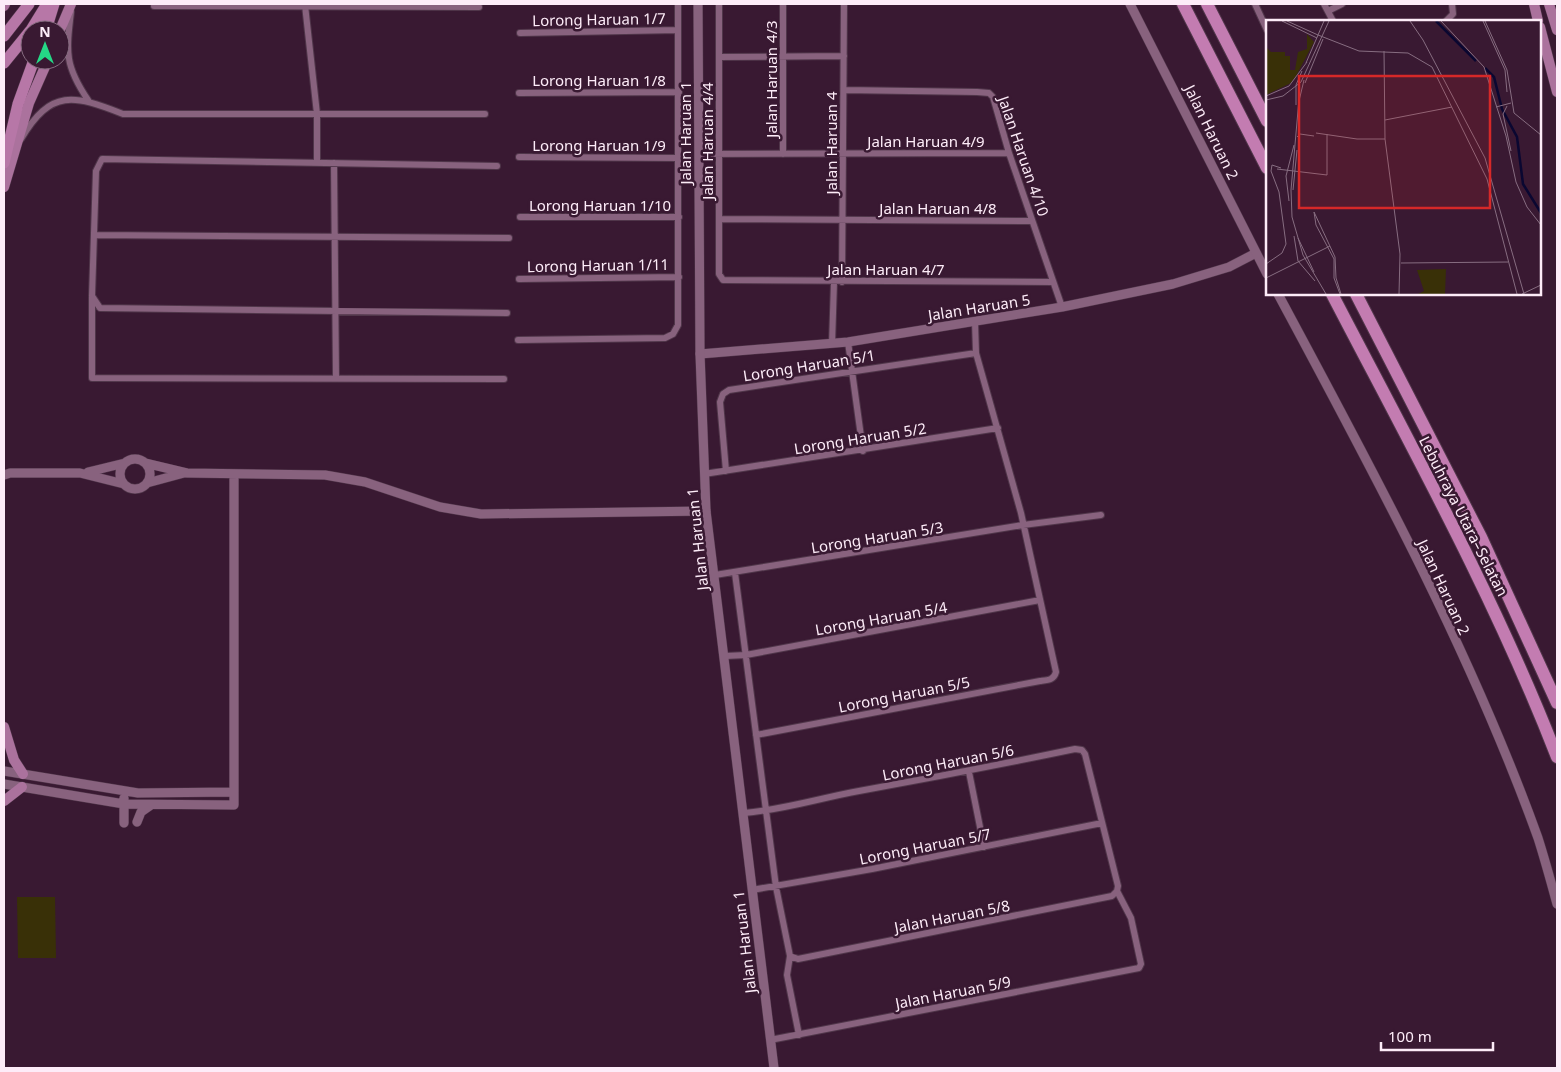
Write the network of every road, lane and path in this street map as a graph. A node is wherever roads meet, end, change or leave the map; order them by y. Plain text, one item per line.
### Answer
1 (29, 4) edge
2 (47, 4) edge
3 (54, 4) edge
4 (71, 4) edge
5 (678, 4) edge
6 (698, 4) edge
7 (719, 4) edge
8 (783, 4) edge
9 (844, 4) edge
10 (1130, 4) edge
11 (1183, 4) edge
12 (1207, 4) edge
13 (1255, 4) edge
14 (1324, 4) edge
15 (1342, 4) edge
16 (1452, 4) edge
17 (1534, 4) edge
18 (1549, 4) edge
19 (306, 5) edge
20 (154, 6) dead end
21 (479, 7) dead end
22 (1328, 11) junction
23 (37, 20) edge
24 (49, 20) edge
25 (64, 20) edge
26 (1332, 20) edge
27 (1447, 20) edge
28 (1538, 20) edge
29 (1266, 28) edge
30 (678, 30) junction
31 (1557, 30) edge
32 (1541, 31) edge
33 (7, 32) edge
34 (520, 33) dead end
35 (20, 44) edge
36 (844, 56) junction
37 (719, 57) junction
38 (783, 57) junction
39 (4, 63) edge
40 (30, 70) edge
41 (44, 70) edge
42 (844, 90) junction
43 (679, 92) junction
44 (1557, 92) edge
45 (518, 93) dead end
46 (88, 100) junction
47 (318, 114) junction
48 (485, 114) dead end
49 (1266, 119) edge
50 (15, 149) junction
51 (699, 154) junction
52 (719, 154) junction
53 (783, 154) junction
54 (843, 154) junction
55 (1009, 154) junction
56 (519, 157) dead end
57 (679, 158) junction
58 (4, 163) edge
59 (317, 163) junction
60 (334, 163) junction
61 (496, 166) dead end
62 (1266, 166) edge
63 (4, 187) edge
64 (679, 217) junction
65 (520, 218) dead end
66 (719, 220) junction
67 (844, 221) junction
68 (1032, 221) junction
69 (94, 235) junction
70 (334, 237) junction
71 (508, 238) dead end
72 (1256, 253) junction
73 (1266, 272) edge
74 (678, 277) junction
75 (720, 278) joint
76 (518, 279) dead end
77 (834, 282) junction
78 (842, 282) junction
79 (1053, 282) junction
80 (1279, 295) edge
81 (1333, 295) edge
82 (1357, 295) edge
83 (92, 296) junction
84 (1062, 308) junction
85 (335, 311) junction
86 (506, 313) dead end
87 (975, 322) junction
88 (518, 340) dead end
89 (848, 342) junction
90 (832, 344) junction
91 (976, 353) junction
92 (700, 354) junction
93 (851, 372) junction
94 (336, 378) junction
95 (504, 379) dead end
96 (998, 428) junction
97 (863, 451) junction
98 (145, 463) junction
99 (125, 464) junction
100 (726, 471) junction
101 (6, 473) edge
102 (80, 473) junction
103 (187, 473) junction
104 (704, 474) junction
105 (234, 475) junction
106 (147, 483) junction
107 (124, 484) junction
108 (706, 511) junction
109 (1101, 515) dead end
110 (1023, 525) junction
111 (735, 573) junction
112 (715, 575) junction
113 (1040, 600) junction
114 (746, 655) junction
115 (725, 656) junction
116 (1557, 703) edge
117 (4, 727) edge
118 (756, 735) junction
119 (1557, 757) edge
120 (4, 770) edge
121 (969, 772) junction
122 (23, 774) junction
123 (4, 784) edge
124 (22, 787) junction
125 (124, 792) junction
126 (234, 792) junction
127 (138, 793) junction
128 (107, 800) junction
129 (4, 801) edge
130 (124, 804) junction
131 (137, 804) junction
132 (151, 804) junction
133 (766, 811) junction
134 (744, 813) junction
135 (137, 822) dead end
136 (1102, 823) junction
137 (984, 847) junction
138 (776, 887) junction
139 (752, 890) junction
140 (1117, 891) junction
141 (1557, 904) edge
142 (790, 956) junction
143 (799, 1035) junction
144 (770, 1040) junction
145 (774, 1068) edge

1 - 33 highway
2 - 23 highway
3 - 24 highway
4 - 25 main road
4 - 46 street
5 - 30 street
6 - 51 street, Jalan Haruan 1
7 - 37 street, Jalan Haruan 4/4
8 - 38 street, Jalan Haruan 4/3
9 - 36 street, Jalan Haruan 4
10 - 72 street, Jalan Haruan 2
11 - 62 highway
12 - 49 highway
13 - 29 street
14 - 22 street
15 - 22 street
16 - 27 street
17 - 28 main road
18 - 31 main road
19 - 20 street
19 - 21 street
19 - 47 street
22 - 26 street
30 - 34 street, Lorong Haruan 1/7
30 - 43 street
32 - 44 main road
35 - 39 highway
36 - 38 street
36 - 42 street, Jalan Haruan 4
37 - 38 street
37 - 52 street, Jalan Haruan 4/4
38 - 53 street, Jalan Haruan 4/3
40 - 58 highway
41 - 50 main road
42 - 54 street, Jalan Haruan 4
42 - 55 street, Jalan Haruan 4/10
43 - 45 street, Lorong Haruan 1/8
43 - 57 street
46 - 47 street
46 - 50 street
47 - 48 street
47 - 59 street
50 - 63 main road
51 - 52 street, Jalan Haruan 4/9
51 - 92 street, Jalan Haruan 1
52 - 53 street, Jalan Haruan 4/9
52 - 66 street, Jalan Haruan 4/4
53 - 54 street, Jalan Haruan 4/9
54 - 55 street, Jalan Haruan 4/9
54 - 67 street, Jalan Haruan 4
55 - 68 street, Jalan Haruan 4/10
56 - 57 street, Lorong Haruan 1/9
57 - 64 street
59 - 60 street
59 - 69 street
60 - 61 street
60 - 70 street
64 - 65 street, Lorong Haruan 1/10
64 - 74 street
66 - 67 street, Jalan Haruan 4/8
66 - 75 street, Jalan Haruan 4/4
67 - 68 street, Jalan Haruan 4/8
67 - 78 street, Jalan Haruan 4
68 - 79 street, Jalan Haruan 4/10
69 - 70 street
69 - 83 street
70 - 71 street
70 - 85 street
72 - 73 street, Jalan Haruan 2
72 - 84 street, Jalan Haruan 5
74 - 76 street, Lorong Haruan 1/11
74 - 88 street
75 - 77 street, Jalan Haruan 4/7
77 - 78 street, Jalan Haruan 4/7
77 - 90 street
78 - 79 street, Jalan Haruan 4/7
79 - 84 street, Jalan Haruan 4/10
80 - 141 street, Jalan Haruan 2
81 - 119 highway, Lebuhraya Utara–Selatan
82 - 116 highway, Lebuhraya Utara–Selatan
83 - 85 street
83 - 94 street
84 - 87 street, Jalan Haruan 5
85 - 86 street
85 - 94 street
87 - 89 street, Jalan Haruan 5
87 - 91 street
89 - 90 street, Jalan Haruan 5
89 - 93 street
90 - 92 street, Jalan Haruan 5
91 - 93 street, Lorong Haruan 5/1
91 - 96 street
92 - 104 street, Jalan Haruan 1
93 - 97 street
93 - 100 street, Lorong Haruan 5/1
94 - 95 street
96 - 97 street, Lorong Haruan 5/2
96 - 110 street
97 - 100 street, Lorong Haruan 5/2
98 - 99 street
98 - 103 street
98 - 106 street
99 - 102 street
99 - 107 street
100 - 104 street, Lorong Haruan 5/2
101 - 102 street
102 - 107 street
103 - 105 street
103 - 106 street
104 - 108 street, Jalan Haruan 1
105 - 108 street
105 - 126 street
106 - 107 street
108 - 112 street, Jalan Haruan 1
109 - 110 street, Lorong Haruan 5/3
110 - 111 street, Lorong Haruan 5/3
110 - 113 street
111 - 112 street, Lorong Haruan 5/3
111 - 114 street
112 - 115 street, Jalan Haruan 1
113 - 114 street, Lorong Haruan 5/4
113 - 118 street, Lorong Haruan 5/5
114 - 115 street, Lorong Haruan 5/4
114 - 118 street
115 - 134 street, Jalan Haruan 1
117 - 122 main road
118 - 133 street
120 - 122 street
121 - 133 street, Lorong Haruan 5/6
121 - 136 street, Lorong Haruan 5/6
121 - 137 street
122 - 125 street
123 - 124 street
124 - 128 street
124 - 129 main road
125 - 127 street
125 - 130 street
126 - 127 street
126 - 132 street
127 - 131 street
128 - 130 street
128 - 130 street
130 - 131 street
131 - 132 street
132 - 135 street
133 - 134 street, Lorong Haruan 5/6
133 - 138 street
134 - 139 street, Jalan Haruan 1
136 - 137 street, Lorong Haruan 5/7
136 - 140 street
137 - 138 street, Lorong Haruan 5/7
138 - 139 street, Lorong Haruan 5/7
138 - 142 street
139 - 144 street, Jalan Haruan 1
140 - 142 street, Jalan Haruan 5/8
140 - 143 street, Jalan Haruan 5/9
142 - 143 street
143 - 144 street, Jalan Haruan 5/9
144 - 145 street, Jalan Haruan 1

